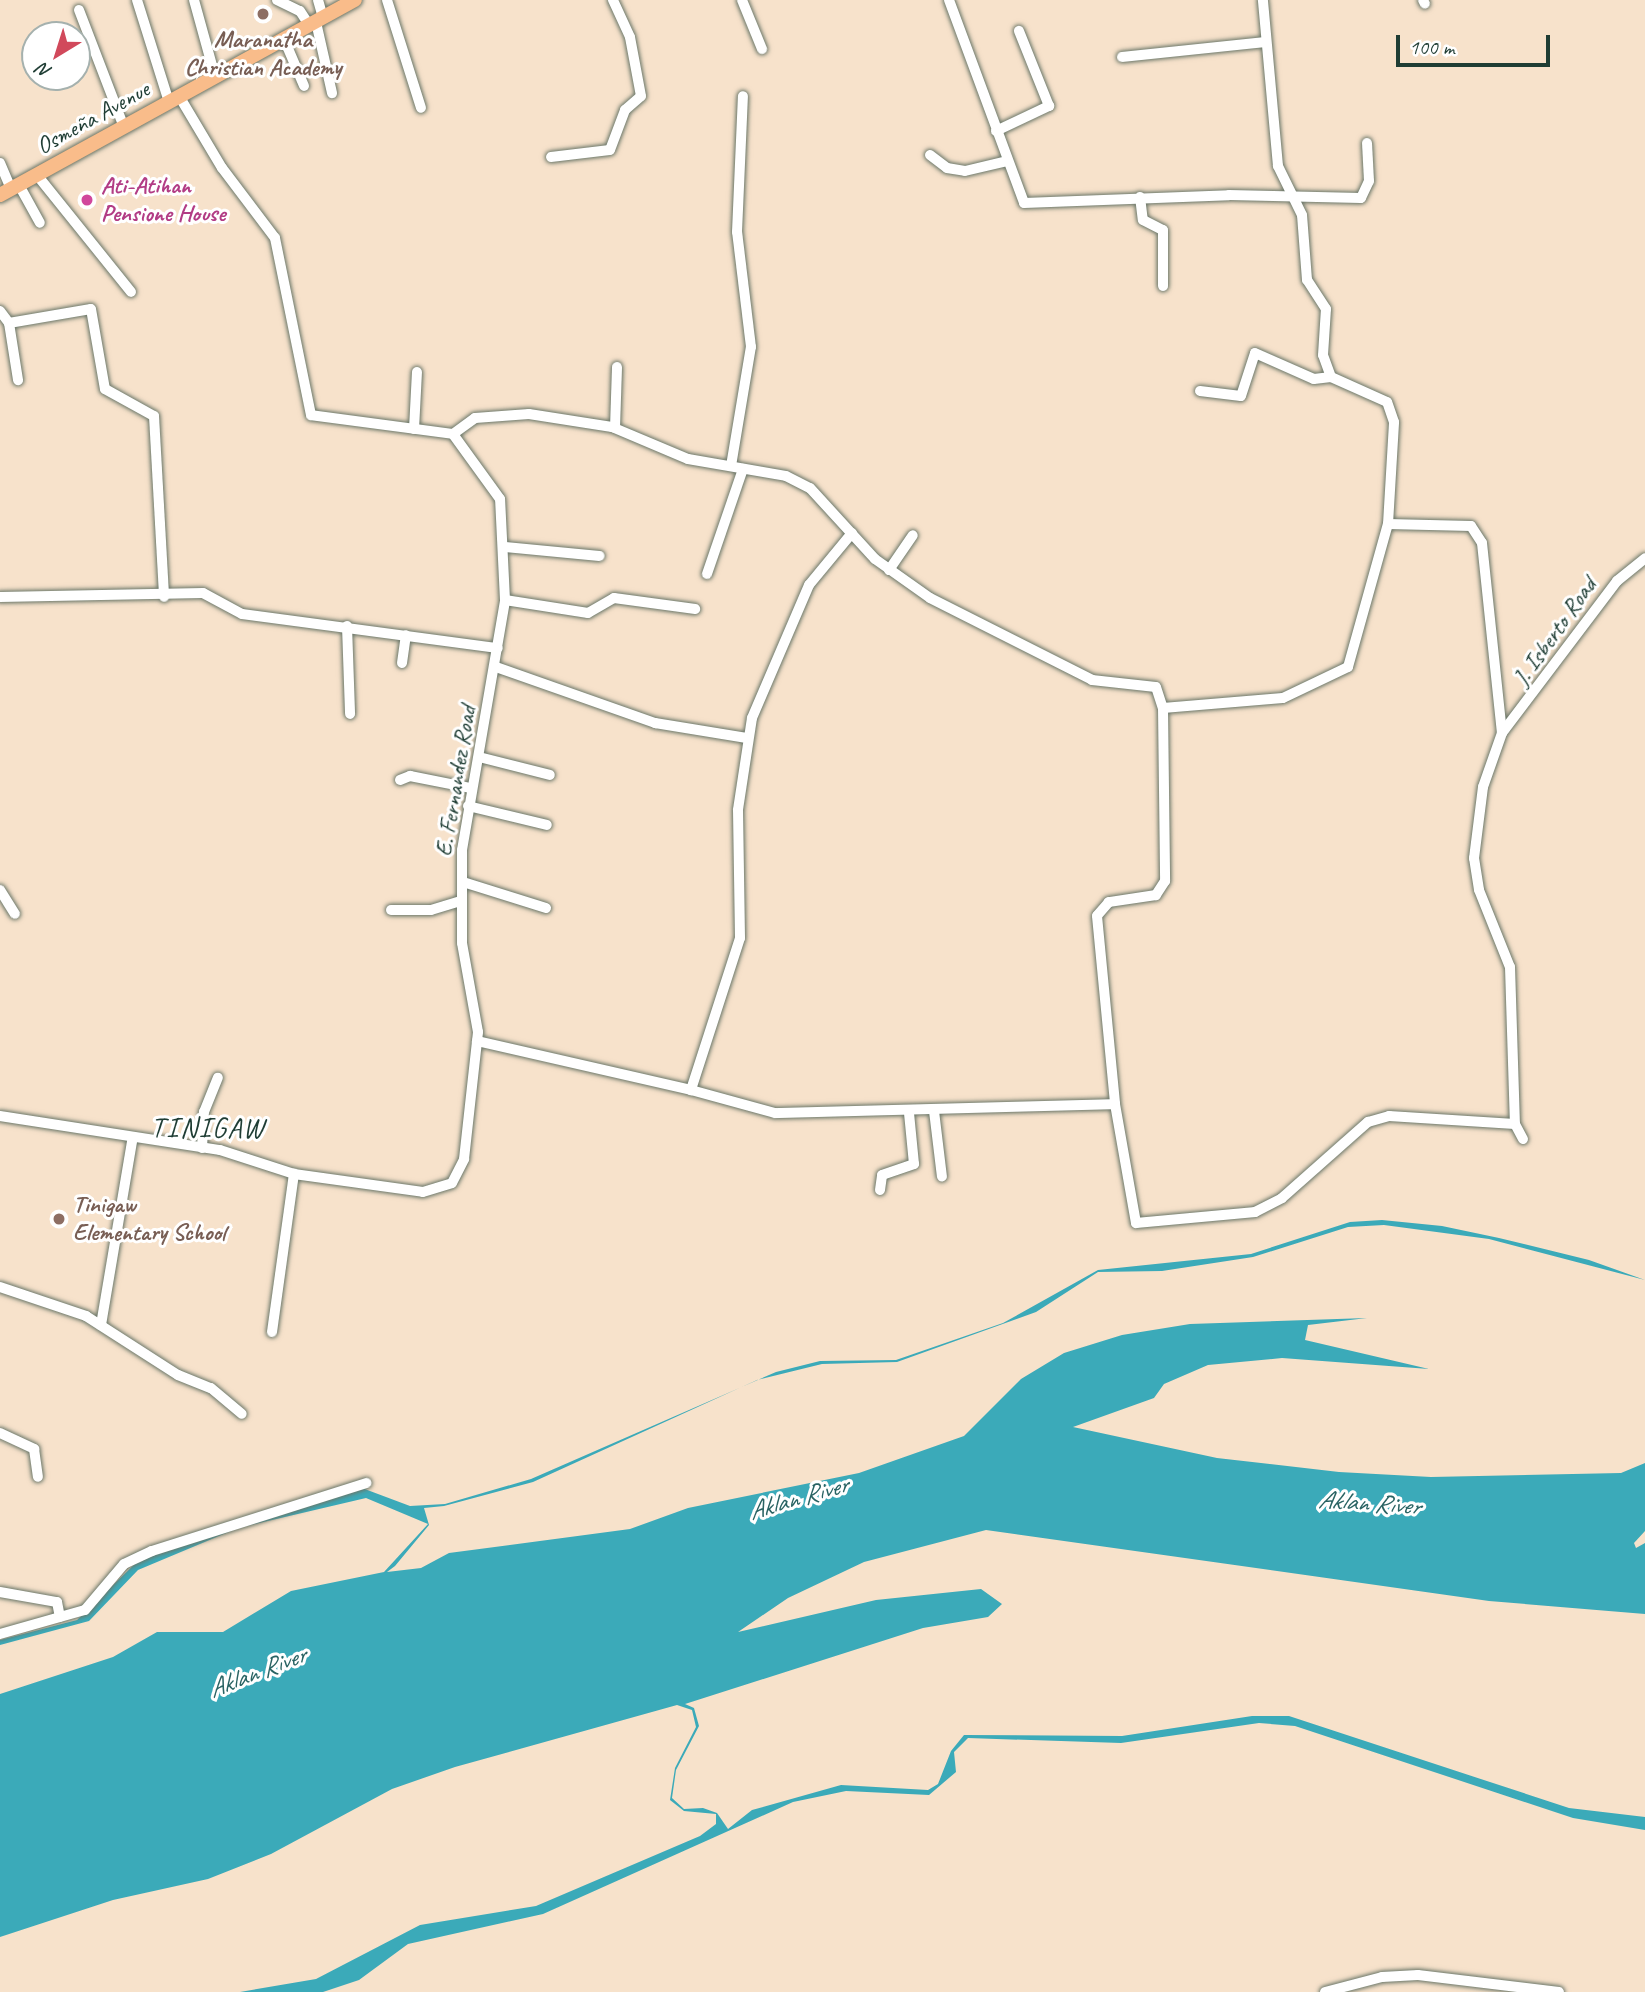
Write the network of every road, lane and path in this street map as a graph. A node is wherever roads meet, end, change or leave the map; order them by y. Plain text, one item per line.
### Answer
1 (137, 0) edge
2 (194, 0) edge
3 (277, 0) edge
4 (318, 0) edge
5 (355, 0) edge
6 (387, 0) edge
7 (613, 0) edge
8 (742, 0) edge
9 (948, 0) edge
10 (1263, 0) edge
11 (79, 10) dead end
12 (316, 22) junction
13 (1019, 32) dead end
14 (284, 39) junction
15 (1265, 42) junction
16 (762, 49) dead end
17 (1122, 57) dead end
18 (215, 76) junction
19 (304, 86) dead end
20 (332, 93) dead end
21 (743, 96) dead end
22 (174, 99) junction
23 (421, 108) dead end
24 (124, 127) junction
25 (996, 131) junction
26 (1367, 143) dead end
27 (930, 155) dead end
28 (551, 157) dead end
29 (1007, 161) junction
30 (0, 163) edge
31 (37, 175) junction
32 (10, 190) edge
33 (1140, 197) junction
34 (1294, 197) junction
35 (40, 223) dead end
36 (1163, 286) dead end
37 (131, 292) dead end
38 (0, 311) edge
39 (9, 323) junction
40 (617, 366) dead end
41 (417, 372) dead end
42 (1331, 377) junction
43 (18, 380) dead end
44 (1200, 391) dead end
45 (615, 428) junction
46 (414, 429) junction
47 (453, 434) junction
48 (737, 468) junction
49 (1388, 524) junction
50 (852, 533) junction
51 (912, 536) dead end
52 (505, 547) junction
53 (600, 556) dead end
54 (1645, 558) edge
55 (889, 570) junction
56 (708, 574) dead end
57 (0, 597) edge
58 (164, 597) junction
59 (505, 600) junction
60 (695, 609) dead end
61 (347, 626) junction
62 (406, 635) junction
63 (498, 648) junction
64 (402, 663) dead end
65 (496, 667) junction
66 (1163, 708) junction
67 (350, 714) dead end
68 (1502, 733) junction
69 (747, 738) junction
70 (479, 757) junction
71 (550, 775) dead end
72 (400, 780) dead end
73 (470, 788) junction
74 (468, 806) junction
75 (547, 825) dead end
76 (463, 882) junction
77 (0, 890) edge
78 (460, 901) junction
79 (546, 908) dead end
80 (391, 910) dead end
81 (15, 914) dead end
82 (477, 1041) junction
83 (218, 1079) dead end
84 (691, 1090) junction
85 (1115, 1104) junction
86 (934, 1111) junction
87 (909, 1113) junction
88 (0, 1116) edge
89 (1515, 1124) junction
90 (1523, 1139) dead end
91 (132, 1141) junction
92 (202, 1148) junction
93 (294, 1174) junction
94 (942, 1177) dead end
95 (880, 1190) dead end
96 (0, 1287) edge
97 (101, 1325) junction
98 (272, 1332) dead end
99 (242, 1414) dead end
100 (0, 1433) edge
101 (38, 1476) dead end
102 (366, 1483) dead end
103 (0, 1592) edge
104 (60, 1617) junction
105 (0, 1634) edge
106 (1325, 1992) edge
107 (1559, 1992) edge

1 - 22 street
2 - 18 street
3 - 12 street
4 - 12 street
5 - 12 main road, Osmeña Avenue
6 - 23 street
7 - 28 street
8 - 16 street
9 - 25 street
10 - 15 street
11 - 24 street
12 - 14 main road, Osmeña Avenue
12 - 20 street
13 - 25 street
14 - 18 main road, Osmeña Avenue
14 - 19 street
15 - 17 street
15 - 34 street
18 - 22 main road, Osmeña Avenue
21 - 48 street
22 - 24 main road, Osmeña Avenue
22 - 46 street
24 - 31 main road, Osmeña Avenue
25 - 29 street
26 - 34 street
27 - 29 street
29 - 33 street
30 - 32 street
31 - 32 main road, Osmeña Avenue
31 - 37 street
32 - 35 street
33 - 34 street
33 - 36 street
34 - 42 street
38 - 39 street
39 - 43 street
39 - 58 street
40 - 45 street
41 - 46 street
42 - 44 street
42 - 49 street
45 - 47 street
45 - 48 street
46 - 47 street
47 - 52 street, E. Fernandez Road
48 - 50 street
48 - 56 street
49 - 66 street
49 - 68 street
50 - 55 street
50 - 69 street
51 - 55 street
52 - 53 street
52 - 59 street, E. Fernandez Road
54 - 68 street, J. Isberto Road
55 - 66 street
57 - 58 street
58 - 61 street
59 - 60 street
59 - 63 street, E. Fernandez Road
61 - 62 street
61 - 67 street
62 - 63 street
62 - 64 street
63 - 65 street, E. Fernandez Road
65 - 69 street
65 - 70 street, E. Fernandez Road
66 - 85 street
68 - 89 street
69 - 84 street
70 - 71 street
70 - 73 street, E. Fernandez Road
72 - 73 street
73 - 74 street, E. Fernandez Road
74 - 75 street
74 - 76 street, E. Fernandez Road
76 - 78 street, E. Fernandez Road
76 - 79 street
77 - 81 street
78 - 80 street
78 - 82 street, E. Fernandez Road
82 - 84 street
82 - 93 street, E. Fernandez Road
83 - 92 street
84 - 87 street
85 - 86 street
85 - 89 street
86 - 87 street
86 - 94 street
87 - 95 street
88 - 91 street, E. Fernandez Road
89 - 90 street
91 - 92 street, E. Fernandez Road
91 - 97 street
92 - 93 street, E. Fernandez Road
93 - 98 street
96 - 97 street
97 - 99 street
100 - 101 street
102 - 104 street
103 - 104 street
104 - 105 street
106 - 107 street

